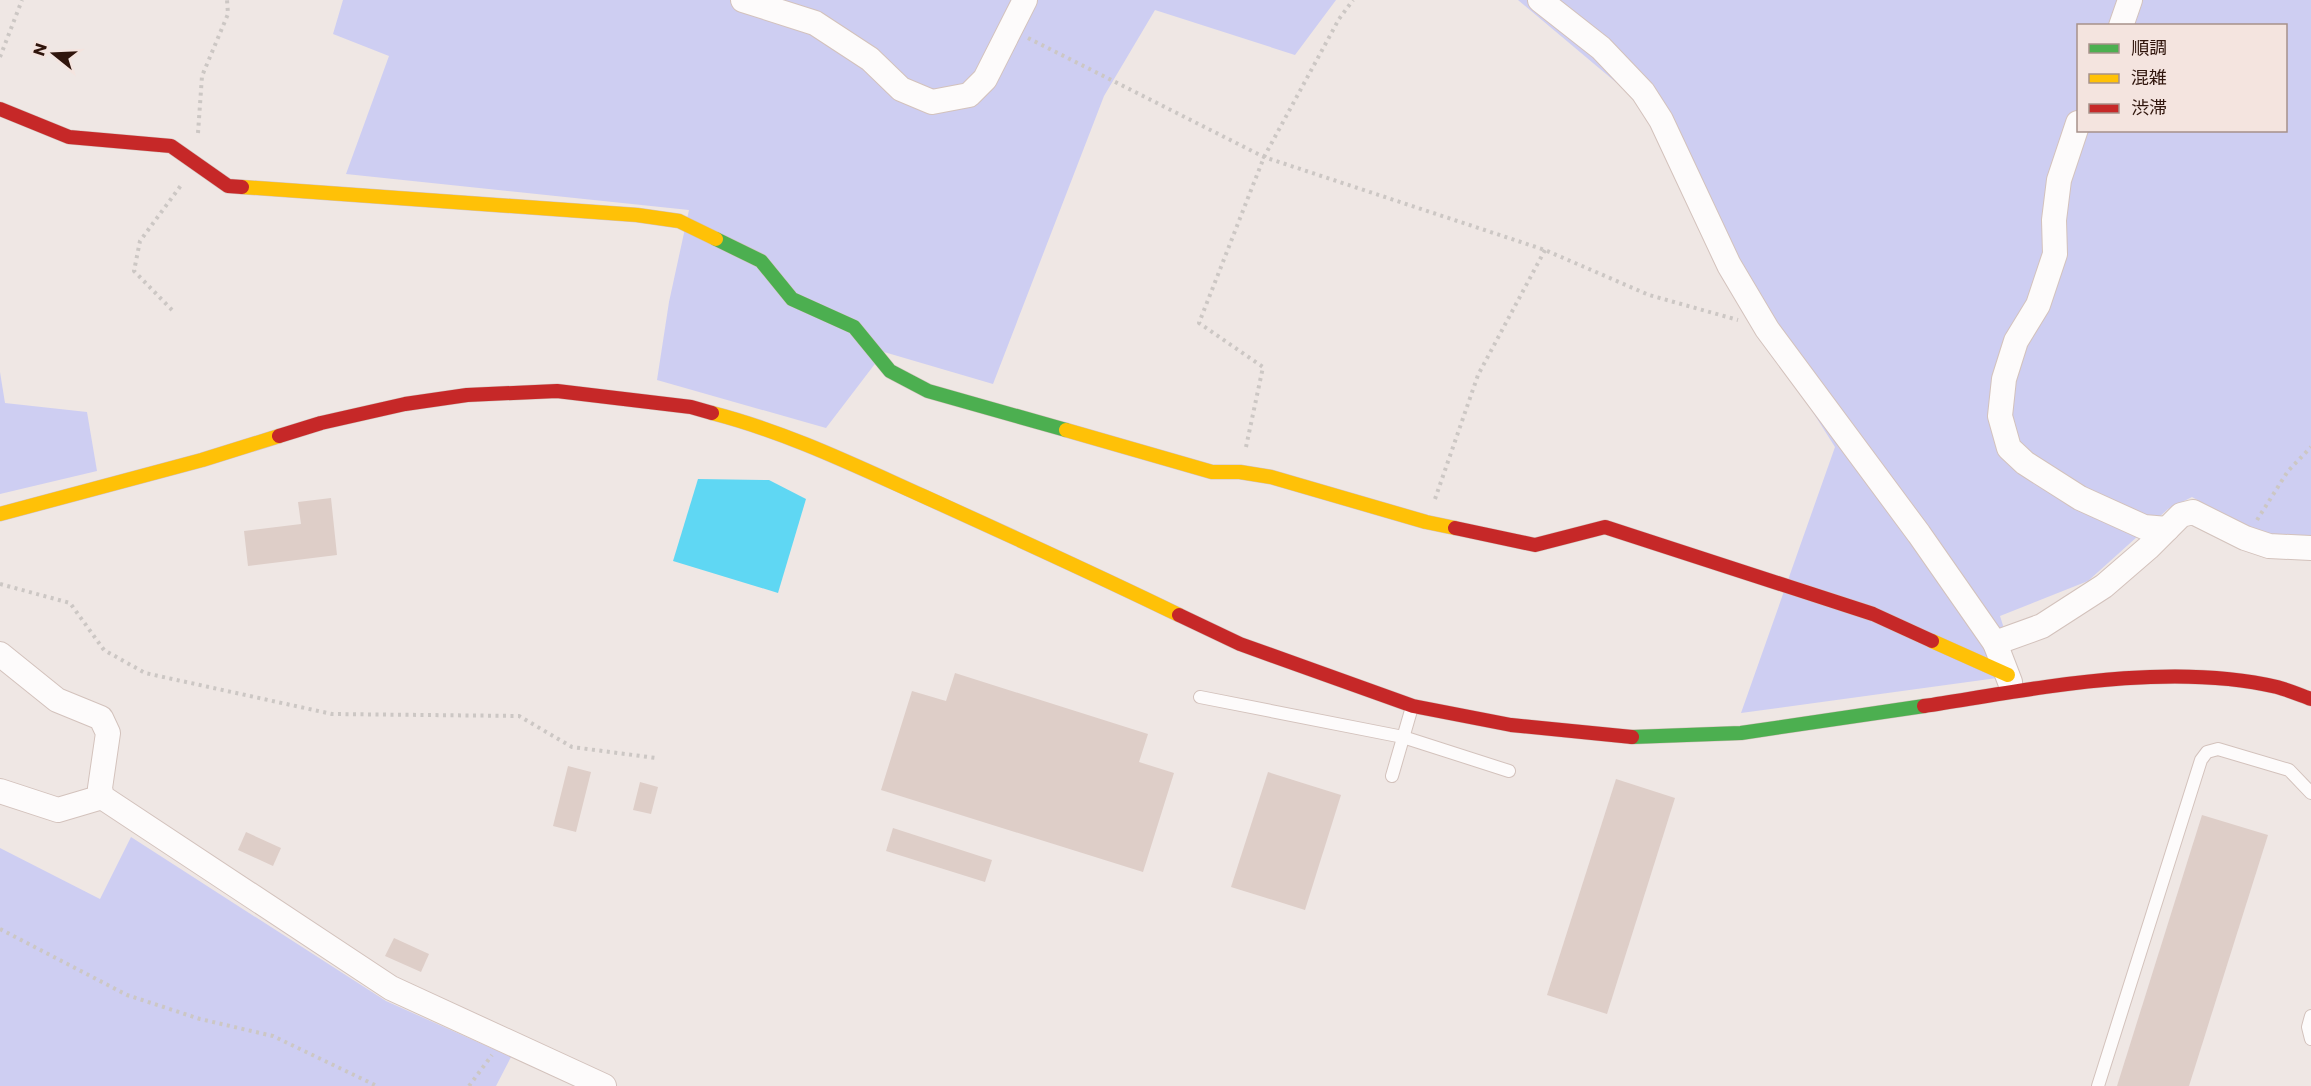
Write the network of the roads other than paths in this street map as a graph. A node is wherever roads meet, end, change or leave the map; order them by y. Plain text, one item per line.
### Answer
1 (742, 0) edge
2 (1025, 0) edge
3 (1540, 0) edge
4 (2130, 0) edge
5 (2122, 24) edge
6 (0, 109) edge
7 (2077, 129) edge
8 (0, 514) edge
9 (2167, 529) junction
10 (2311, 548) edge
11 (1995, 643) junction
12 (0, 654) edge
13 (2011, 684) junction
14 (1200, 697) dead end
15 (2311, 699) edge
16 (1413, 706) junction
17 (1403, 737) junction
18 (1509, 771) dead end
19 (1392, 776) dead end
20 (0, 791) edge
21 (2311, 793) edge
22 (102, 796) junction
23 (2311, 1016) edge
24 (2311, 1039) edge
25 (604, 1086) edge
26 (2098, 1086) edge

1 - 2 street
3 - 11 street
4 - 5 street
6 - 13 street
7 - 9 street
8 - 16 street
9 - 10 street
9 - 11 street
11 - 13 street
12 - 22 street
13 - 15 street
13 - 16 street
14 - 17 lane
16 - 17 lane
17 - 18 lane
17 - 19 lane
20 - 22 street
21 - 26 lane
22 - 25 street
23 - 24 lane

